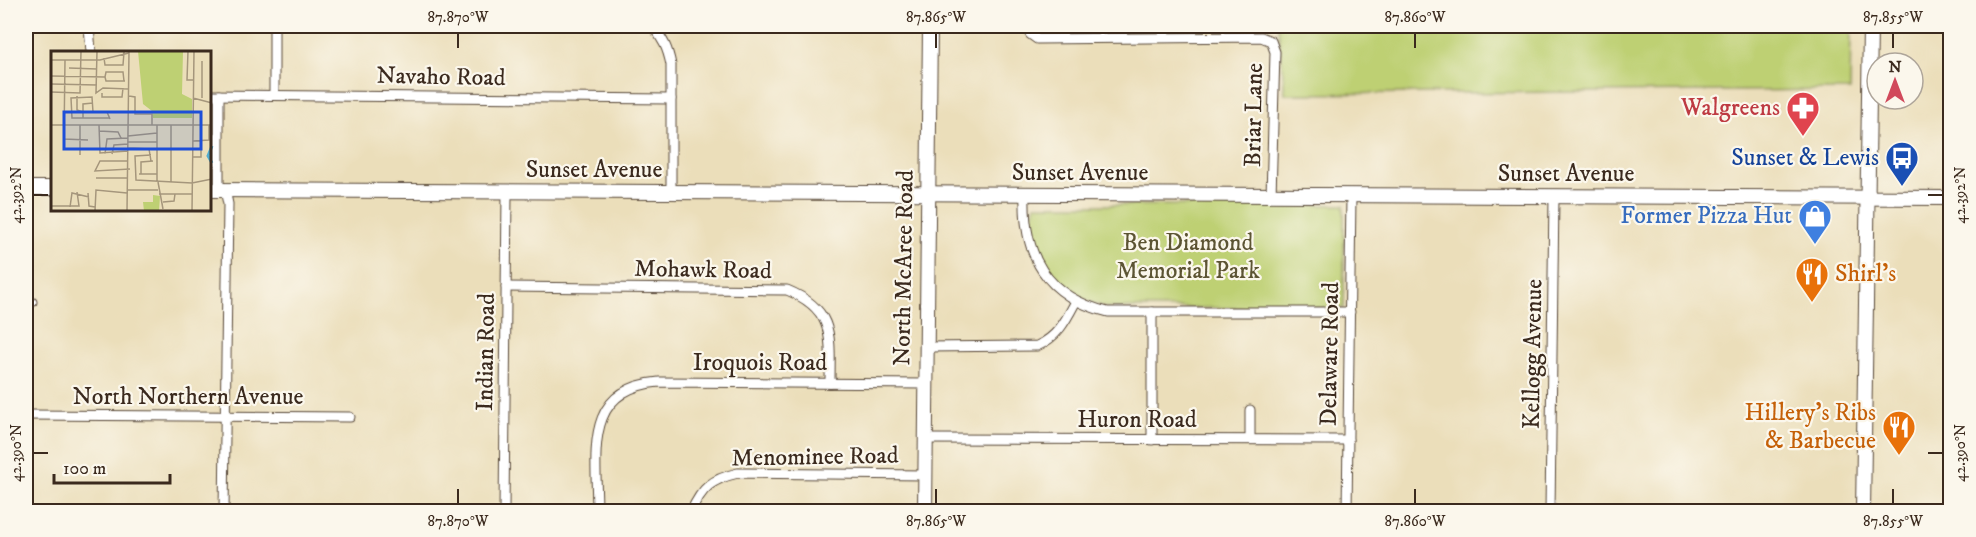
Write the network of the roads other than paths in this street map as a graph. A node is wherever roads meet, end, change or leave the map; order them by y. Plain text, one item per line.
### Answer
1 (89, 26) edge
2 (274, 26) edge
3 (652, 26) edge
4 (930, 26) edge
5 (1028, 26) edge
6 (1870, 26) edge
7 (91, 51) edge
8 (215, 95) edge
9 (274, 95) junction
10 (671, 99) junction
11 (26, 188) edge
12 (51, 188) edge
13 (218, 190) edge
14 (507, 192) junction
15 (671, 193) junction
16 (927, 194) junction
17 (1025, 195) junction
18 (1271, 196) junction
19 (1351, 196) junction
20 (1554, 197) junction
21 (1866, 198) junction
22 (1950, 198) edge
23 (506, 287) junction
24 (1076, 301) junction
25 (1152, 312) junction
26 (1350, 312) junction
27 (926, 347) junction
28 (830, 383) junction
29 (925, 384) junction
30 (1250, 410) dead end
31 (26, 415) edge
32 (226, 417) junction
33 (350, 417) dead end
34 (926, 439) junction
35 (1250, 439) junction
36 (1152, 440) junction
37 (1348, 440) junction
38 (925, 475) junction
39 (224, 512) edge
40 (504, 512) edge
41 (597, 512) edge
42 (691, 512) edge
43 (925, 512) edge
44 (1347, 512) edge
45 (1550, 512) edge
46 (1863, 512) edge

1 - 7 street
2 - 9 street
3 - 10 street
4 - 16 street, North McAree Road
5 - 18 street, Briar Lane
6 - 21 street
8 - 9 street, Navaho Road
8 - 13 street
9 - 10 street, Navaho Road
10 - 15 street
11 - 12 street
13 - 14 street, Sunset Avenue
13 - 32 street
14 - 15 street, Sunset Avenue
14 - 23 street, Indian Road
15 - 16 street, Sunset Avenue
16 - 17 street, Sunset Avenue
16 - 27 street, North McAree Road
17 - 18 street, Sunset Avenue
17 - 24 street
18 - 19 street, Sunset Avenue
19 - 20 street, Sunset Avenue
19 - 26 street, Delaware Road
20 - 21 street, Sunset Avenue
20 - 45 street, Kellogg Avenue
21 - 22 street, Sunset Avenue
21 - 46 street
23 - 28 street, Mohawk Road
23 - 40 street, Indian Road
24 - 25 street
24 - 27 street
25 - 26 street
25 - 36 street
26 - 37 street, Delaware Road
27 - 29 street, North McAree Road
28 - 29 street, Iroquois Road
28 - 41 street, Iroquois Road
29 - 34 street, North McAree Road
30 - 35 street
31 - 32 street, North Northern Avenue
32 - 33 street, North Northern Avenue
32 - 39 street
34 - 36 street, Huron Road
34 - 38 street, North McAree Road
35 - 36 street, Huron Road
35 - 37 street, Huron Road
37 - 44 street, Delaware Road
38 - 42 street, Menominee Road
38 - 43 street, North McAree Road

